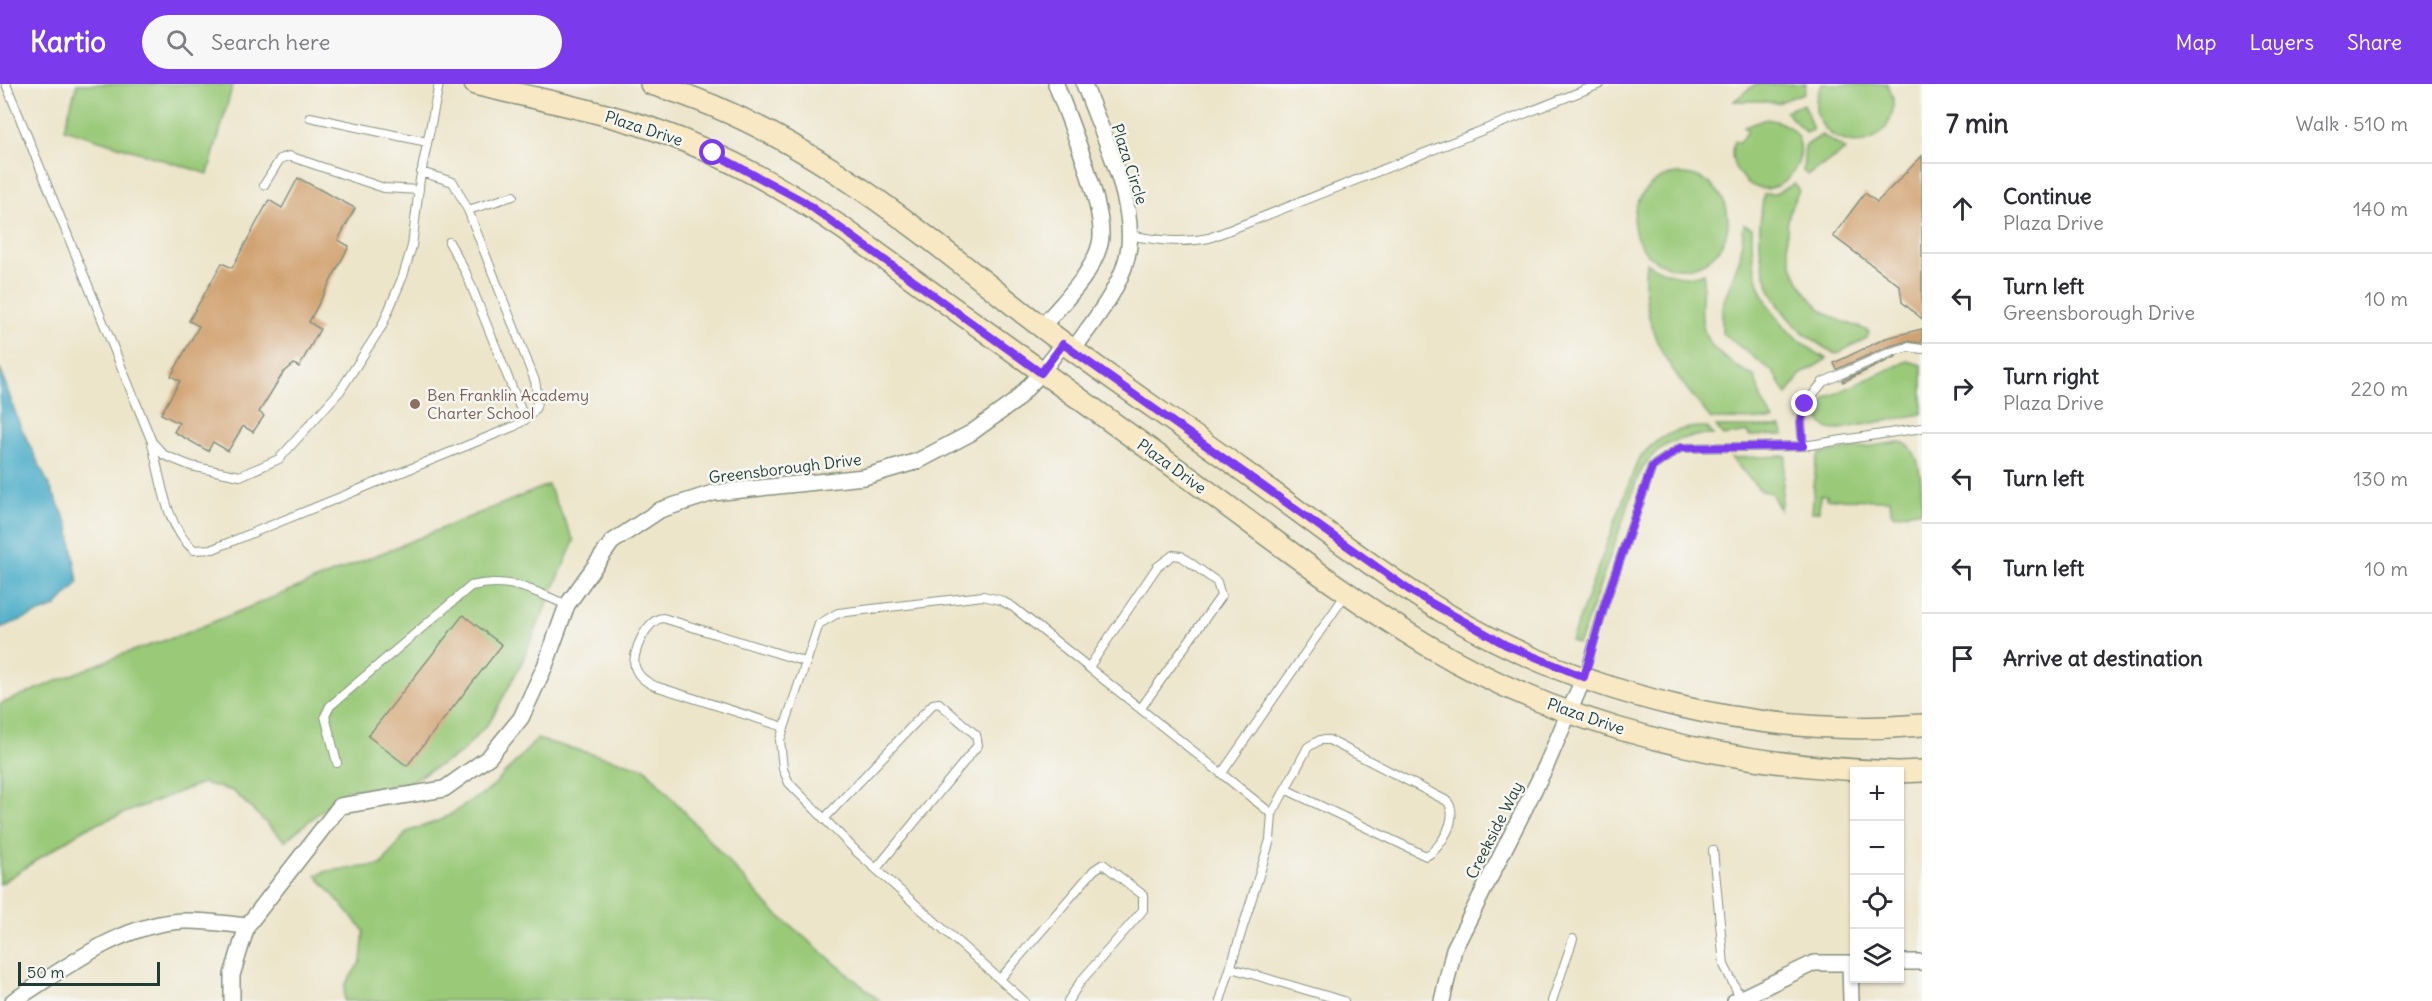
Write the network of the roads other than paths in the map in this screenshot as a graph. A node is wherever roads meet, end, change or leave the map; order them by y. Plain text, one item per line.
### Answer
1 (6, 84) edge
2 (439, 84) edge
3 (475, 84) edge
4 (651, 84) edge
5 (1056, 84) edge
6 (1083, 84) edge
7 (1600, 84) edge
8 (310, 117) dead end
9 (427, 142) junction
10 (421, 172) junction
11 (264, 185) dead end
12 (418, 194) junction
13 (513, 196) dead end
14 (468, 210) junction
15 (1128, 235) junction
16 (449, 242) dead end
17 (1042, 327) junction
18 (1068, 347) junction
19 (1922, 348) edge
20 (1041, 373) junction
21 (525, 420) junction
22 (1922, 429) edge
23 (152, 442) junction
24 (1803, 446) junction
25 (1347, 593) junction
26 (567, 605) junction
27 (806, 662) junction
28 (1089, 667) junction
29 (1584, 677) junction
30 (1141, 708) junction
31 (1570, 712) junction
32 (1922, 725) edge
33 (784, 727) junction
34 (337, 763) dead end
35 (1850, 769) edge
36 (1904, 771) edge
37 (1922, 771) edge
38 (1222, 773) junction
39 (1285, 789) junction
40 (1272, 814) junction
41 (824, 819) junction
42 (1713, 850) dead end
43 (876, 868) junction
44 (247, 926) junction
45 (1573, 939) dead end
46 (1904, 962) edge
47 (1922, 962) edge
48 (1850, 963) edge
49 (1230, 968) junction
50 (1000, 979) junction
51 (1851, 983) edge
52 (1738, 999) edge
53 (13, 1001) edge
54 (232, 1001) edge
55 (1024, 1001) edge
56 (1068, 1001) edge
57 (1220, 1001) edge
58 (1344, 1001) edge
59 (1442, 1001) edge
60 (1552, 1001) edge
61 (1851, 1001) edge

1 - 23 lane
2 - 9 lane
3 - 20 street, Plaza Drive
4 - 17 street
5 - 17 street
6 - 15 street, Plaza Circle
7 - 15 lane
8 - 9 lane
9 - 10 lane
10 - 12 lane
10 - 14 lane
11 - 12 lane
12 - 23 lane
13 - 14 lane
14 - 21 lane
15 - 18 street, Plaza Circle
16 - 21 lane
17 - 18 street
18 - 20 street, Greensborough Drive
18 - 29 street
19 - 24 lane
20 - 25 street, Plaza Drive
20 - 26 street, Greensborough Drive
21 - 23 lane
22 - 24 lane
24 - 29 lane
25 - 31 street, Plaza Drive
25 - 38 lane
26 - 34 lane
26 - 44 street, Greensborough Drive
27 - 28 lane
27 - 33 lane
27 - 33 lane
28 - 30 lane
28 - 30 lane
29 - 31 street, Creekside Way
29 - 32 street
30 - 38 lane
31 - 35 street, Plaza Drive
31 - 59 street, Creekside Way
33 - 41 lane
36 - 37 street, Plaza Drive
38 - 40 lane
39 - 39 lane
39 - 40 lane
40 - 49 lane
41 - 43 lane
41 - 43 lane
42 - 52 lane
43 - 50 lane
44 - 53 street
44 - 54 street, Greensborough Drive
45 - 60 lane
46 - 47 street
48 - 52 street
49 - 57 lane
49 - 58 lane
50 - 55 lane
50 - 56 lane
51 - 61 street

